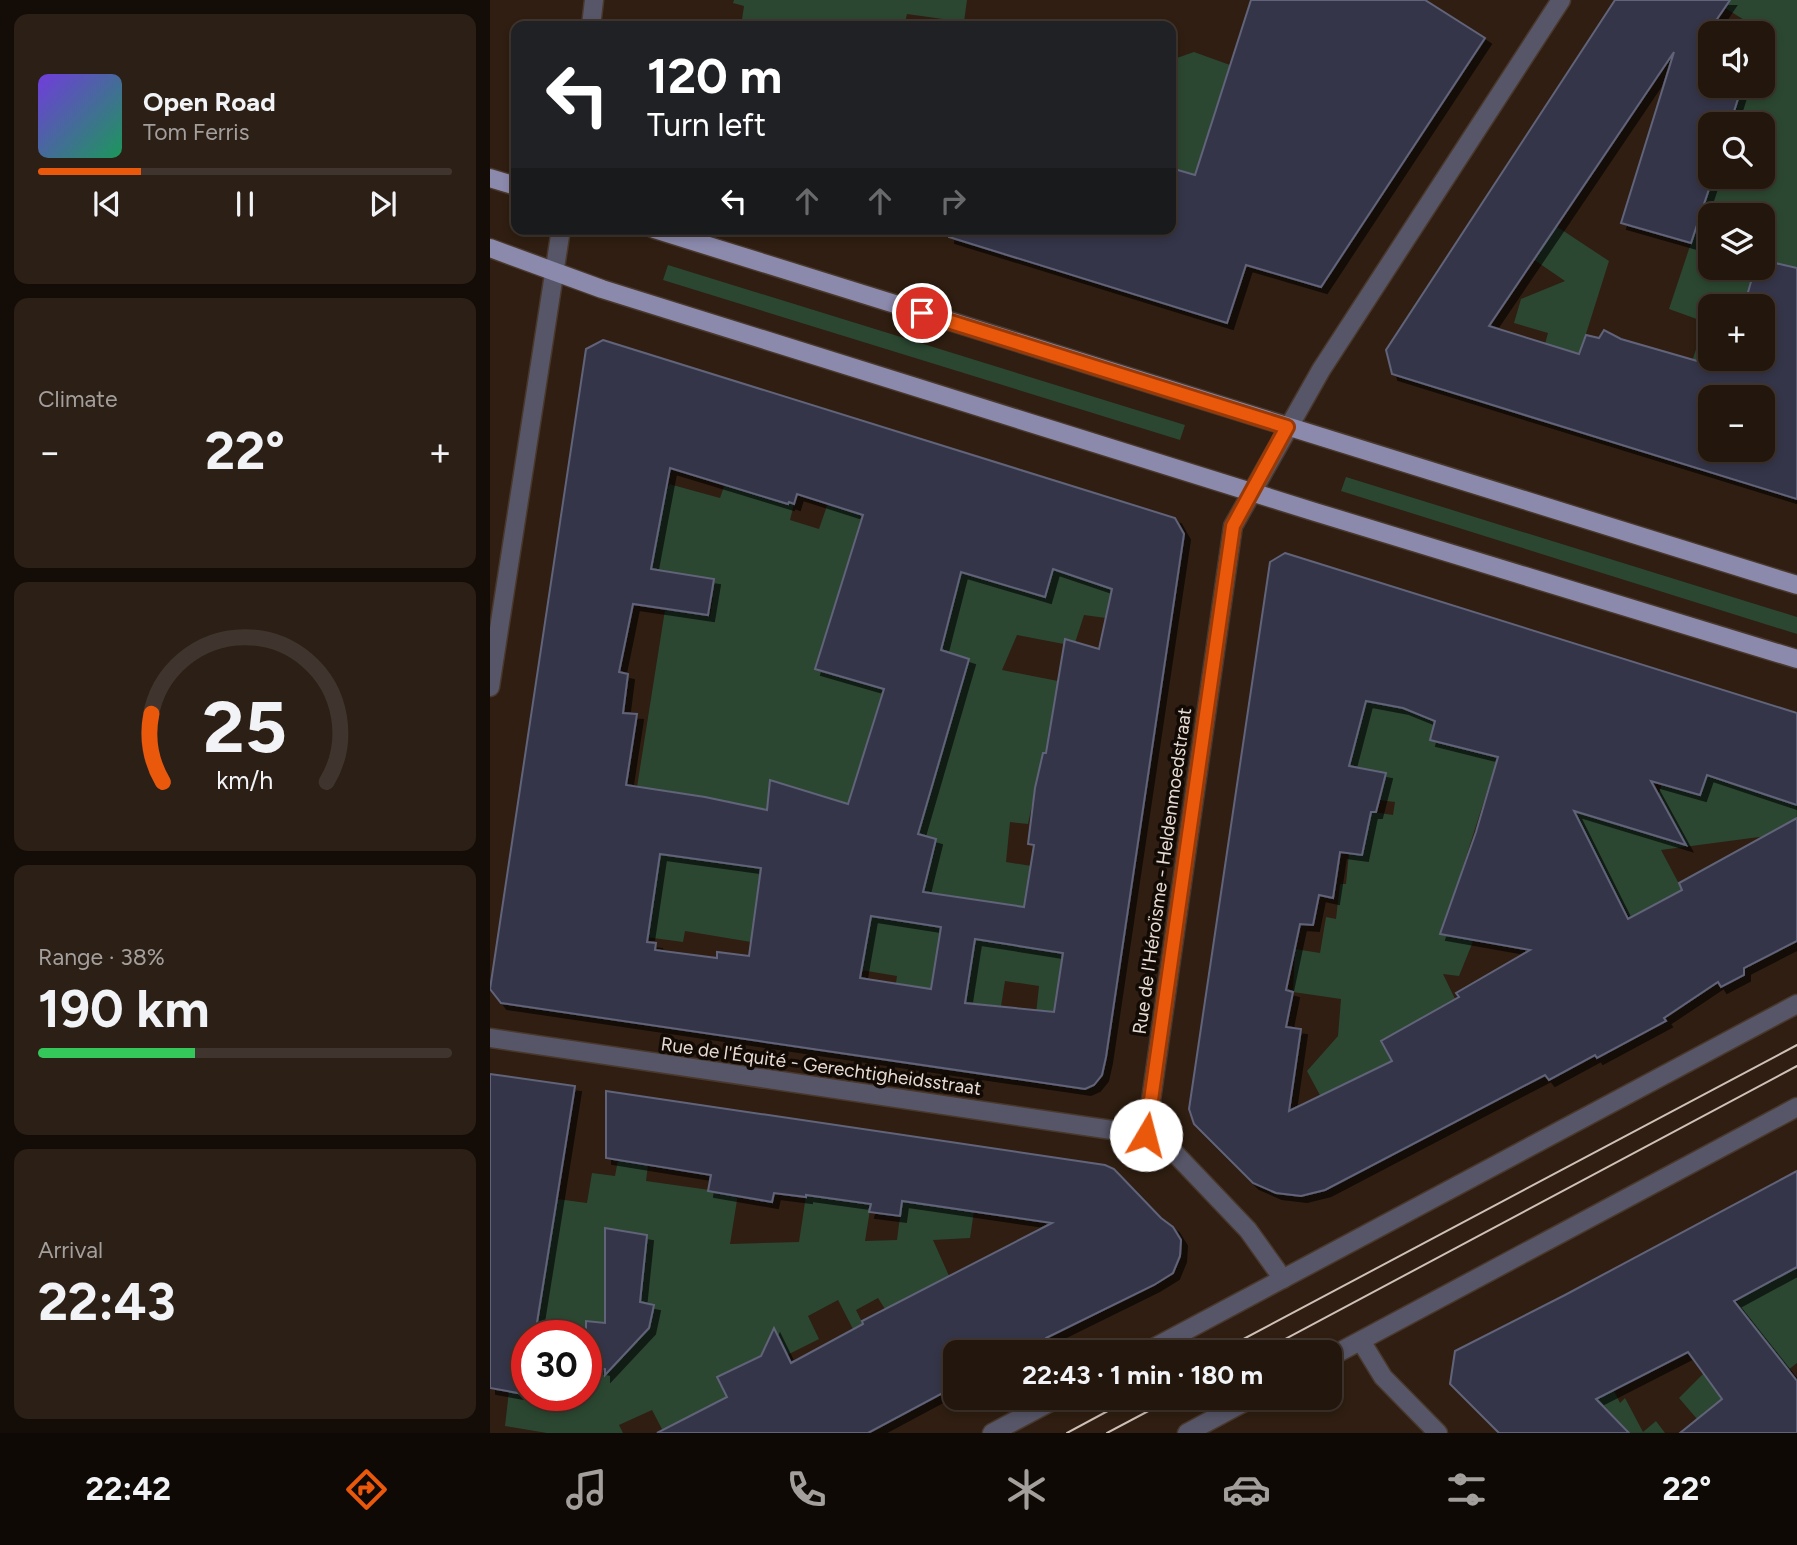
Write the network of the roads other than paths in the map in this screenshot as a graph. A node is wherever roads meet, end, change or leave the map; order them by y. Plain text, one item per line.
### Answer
1 (594, 0) edge
2 (1561, 0) edge
3 (592, 21) edge
4 (490, 178) edge
5 (511, 184) edge
6 (560, 235) edge
7 (673, 235) edge
8 (490, 248) edge
9 (555, 272) junction
10 (1287, 427) junction
11 (1252, 491) junction
12 (1797, 585) edge
13 (1797, 659) edge
14 (490, 687) edge
15 (1797, 1004) edge
16 (490, 1038) edge
17 (1797, 1107) edge
18 (1146, 1135) junction
19 (1283, 1279) junction
20 (1168, 1340) edge
21 (1361, 1341) junction
22 (1342, 1351) edge
23 (1035, 1410) edge
24 (1230, 1410) edge
25 (992, 1433) edge
26 (1187, 1433) edge
27 (1438, 1433) edge

1 - 3 street
2 - 10 street, Rue de l'Héroïsme - Heldenmoedstraat
4 - 5 main road
6 - 9 street
7 - 10 main road
8 - 9 main road
9 - 11 main road
9 - 14 street
10 - 11 street, Rue de l'Héroïsme - Heldenmoedstraat
10 - 12 main road
11 - 13 main road
11 - 18 street, Rue de l'Héroïsme - Heldenmoedstraat
15 - 19 street
16 - 18 street, Rue de l'Équité - Gerechtigheidsstraat
17 - 21 street
18 - 19 street
19 - 20 street
21 - 22 street
21 - 27 street
23 - 25 street
24 - 26 street

